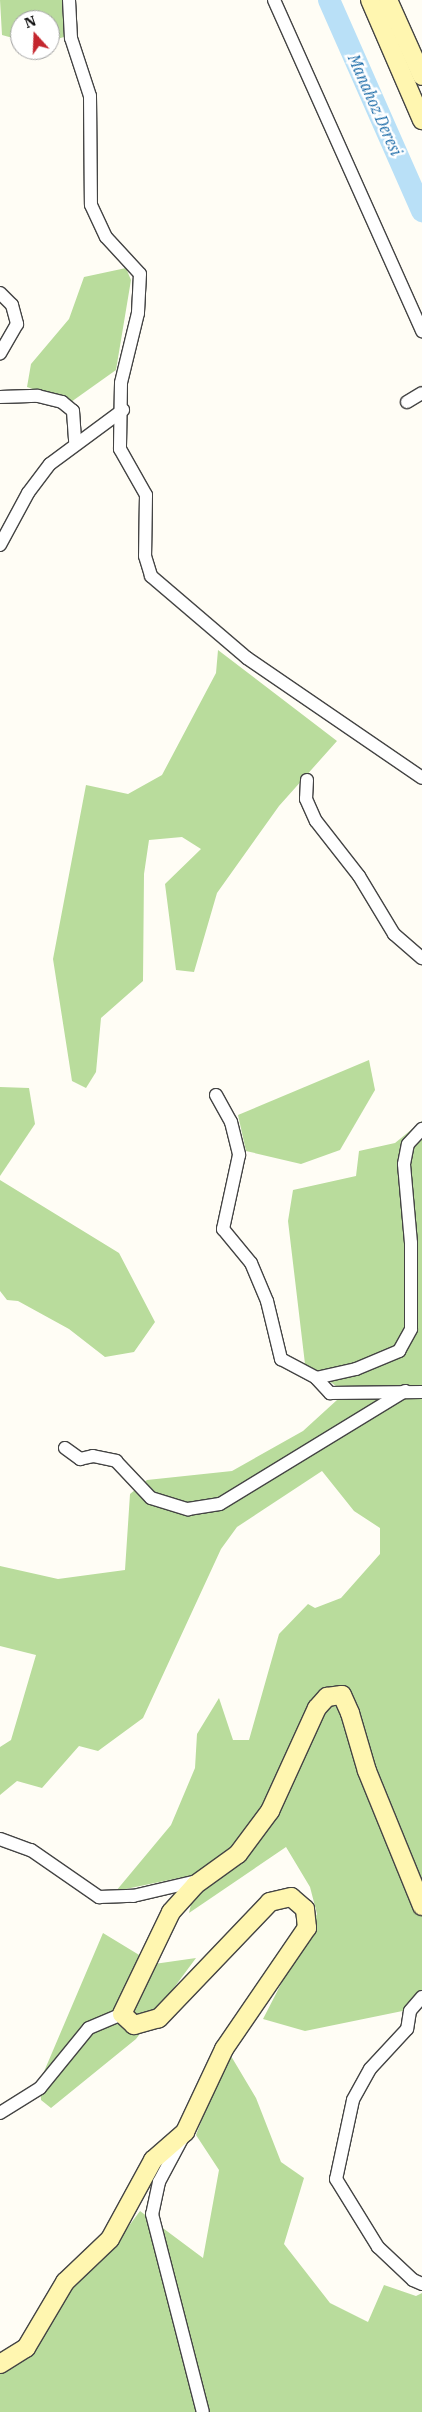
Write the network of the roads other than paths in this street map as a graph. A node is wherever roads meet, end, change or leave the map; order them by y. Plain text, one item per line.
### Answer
1 (69, 0) edge
2 (274, 0) edge
3 (370, 0) edge
4 (388, 0) edge
5 (422, 76) edge
6 (422, 120) edge
7 (0, 293) edge
8 (422, 330) edge
9 (0, 354) edge
10 (422, 393) edge
11 (0, 397) edge
12 (407, 402) dead end
13 (123, 410) junction
14 (75, 442) junction
15 (0, 545) edge
16 (422, 778) edge
17 (307, 780) dead end
18 (422, 958) edge
19 (216, 1094) dead end
20 (422, 1129) edge
21 (316, 1378) junction
22 (405, 1392) junction
23 (422, 1392) edge
24 (65, 1448) dead end
25 (0, 1839) edge
26 (201, 1880) junction
27 (422, 1906) edge
28 (422, 1997) edge
29 (122, 2014) junction
30 (0, 2113) edge
31 (185, 2132) junction
32 (422, 2284) edge
33 (0, 2364) edge
34 (204, 2412) edge

1 - 13 street
2 - 8 street
3 - 6 street
4 - 5 street
7 - 9 street
10 - 12 street
11 - 14 street
13 - 14 street
13 - 16 street
14 - 15 street
17 - 18 street
19 - 21 street
20 - 21 street
21 - 22 street
22 - 23 street
22 - 24 street
25 - 26 street
26 - 27 street
26 - 29 street
28 - 32 street
29 - 30 street
29 - 31 street
31 - 33 street
31 - 34 street

